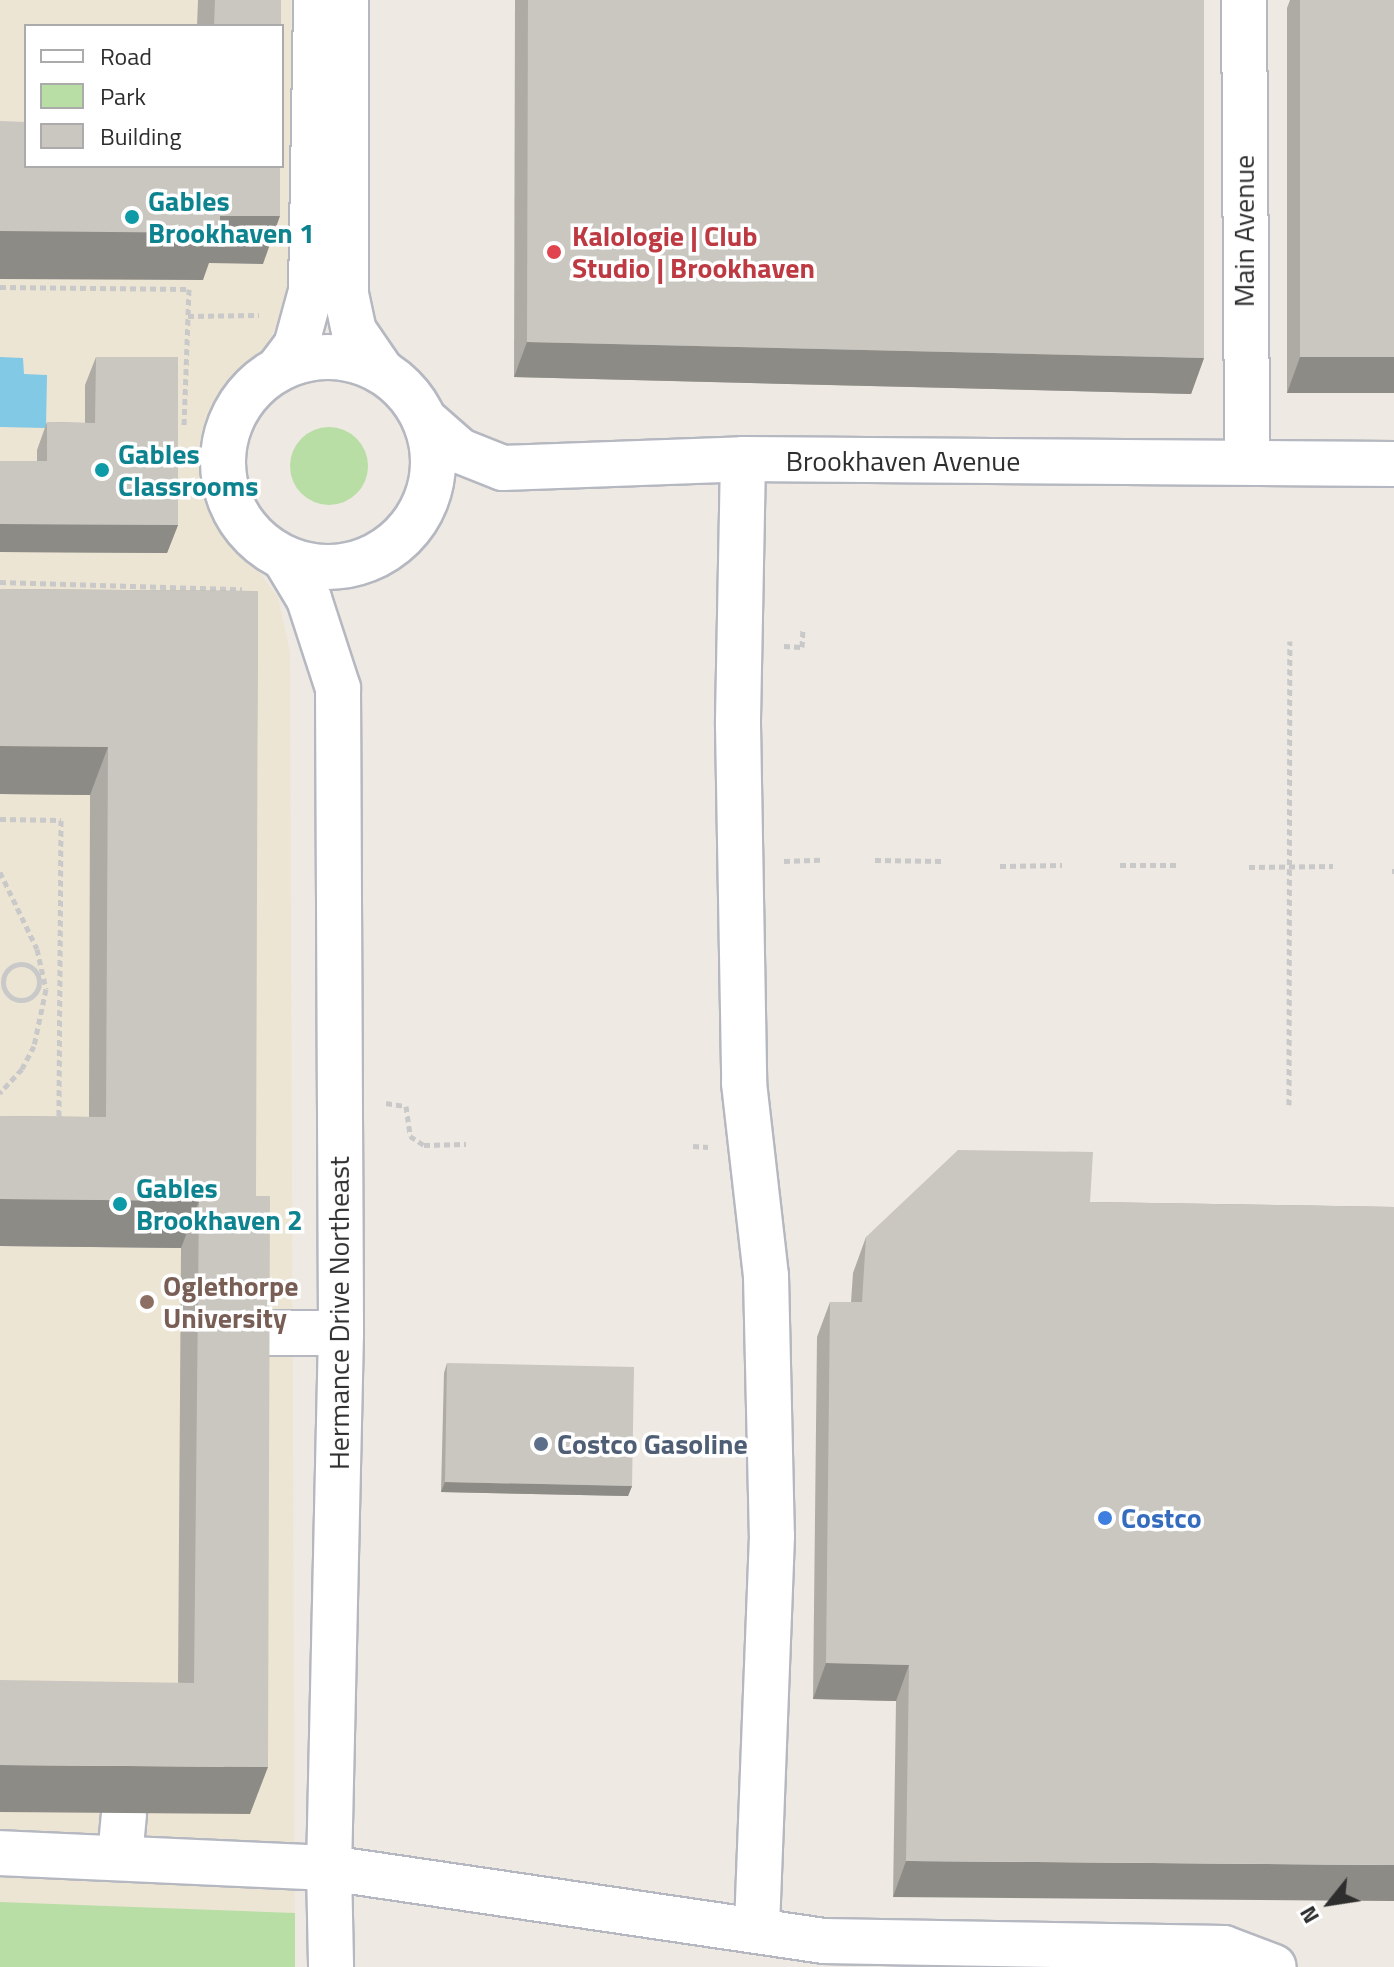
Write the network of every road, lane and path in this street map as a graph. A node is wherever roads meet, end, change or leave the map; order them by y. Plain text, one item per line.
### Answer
1 (316, 0) edge
2 (346, 0) edge
3 (1244, 0) edge
4 (298, 109) edge
5 (0, 287) edge
6 (271, 315) dead end
7 (188, 316) junction
8 (280, 367) junction
9 (380, 369) junction
10 (427, 422) junction
11 (184, 428) dead end
12 (743, 459) junction
13 (1247, 462) junction
14 (1394, 464) edge
15 (503, 468) junction
16 (430, 494) junction
17 (285, 559) junction
18 (362, 563) junction
19 (0, 582) edge
20 (242, 589) edge
21 (803, 628) dead end
22 (1290, 641) dead end
23 (777, 645) dead end
24 (328, 661) junction
25 (0, 819) edge
26 (820, 860) dead end
27 (875, 860) dead end
28 (779, 861) dead end
29 (942, 861) dead end
30 (1062, 865) dead end
31 (1120, 865) dead end
32 (1179, 865) dead end
33 (1000, 866) dead end
34 (1290, 866) junction
35 (1333, 866) dead end
36 (1249, 867) dead end
37 (0, 872) edge
38 (42, 982) junction
39 (60, 984) junction
40 (0, 1093) edge
41 (386, 1103) dead end
42 (1289, 1105) dead end
43 (59, 1127) edge
44 (466, 1144) dead end
45 (252, 1333) edge
46 (341, 1333) junction
47 (124, 1814) edge
48 (0, 1853) edge
49 (120, 1857) junction
50 (329, 1868) junction
51 (757, 1931) junction
52 (331, 1967) edge
53 (1274, 1967) edge

1 - 4 street, Hermance Drive Northeast
2 - 9 street, Hermance Drive Northeast
3 - 13 street, Main Avenue
4 - 8 street, Hermance Drive Northeast
5 - 7 path
6 - 7 path
7 - 11 path
8 - 9 street, Hermance Drive Northeast
8 - 17 street, Hermance Drive Northeast
9 - 10 street, Hermance Drive Northeast
10 - 15 street, Brookhaven Avenue
10 - 16 street, Hermance Drive Northeast
12 - 13 street, Brookhaven Avenue
12 - 15 street, Brookhaven Avenue
12 - 51 street
13 - 14 street, Brookhaven Avenue
15 - 16 street
16 - 18 street, Hermance Drive Northeast
17 - 18 street, Hermance Drive Northeast
17 - 24 street, Hermance Drive Northeast
18 - 24 street, Hermance Drive Northeast
19 - 20 path
21 - 23 path
22 - 34 path
24 - 46 street, Hermance Drive Northeast
25 - 39 path
26 - 28 path
27 - 29 path
30 - 33 path
31 - 32 path
34 - 35 path
34 - 36 path
34 - 42 path
37 - 38 path
38 - 38 path
38 - 39 path
38 - 40 path
39 - 43 path
41 - 44 path
45 - 46 street
46 - 50 street, Hermance Drive Northeast
47 - 49 street
48 - 49 street
49 - 50 street
50 - 51 street
50 - 52 street, Hermance Drive Northeast
51 - 53 street

